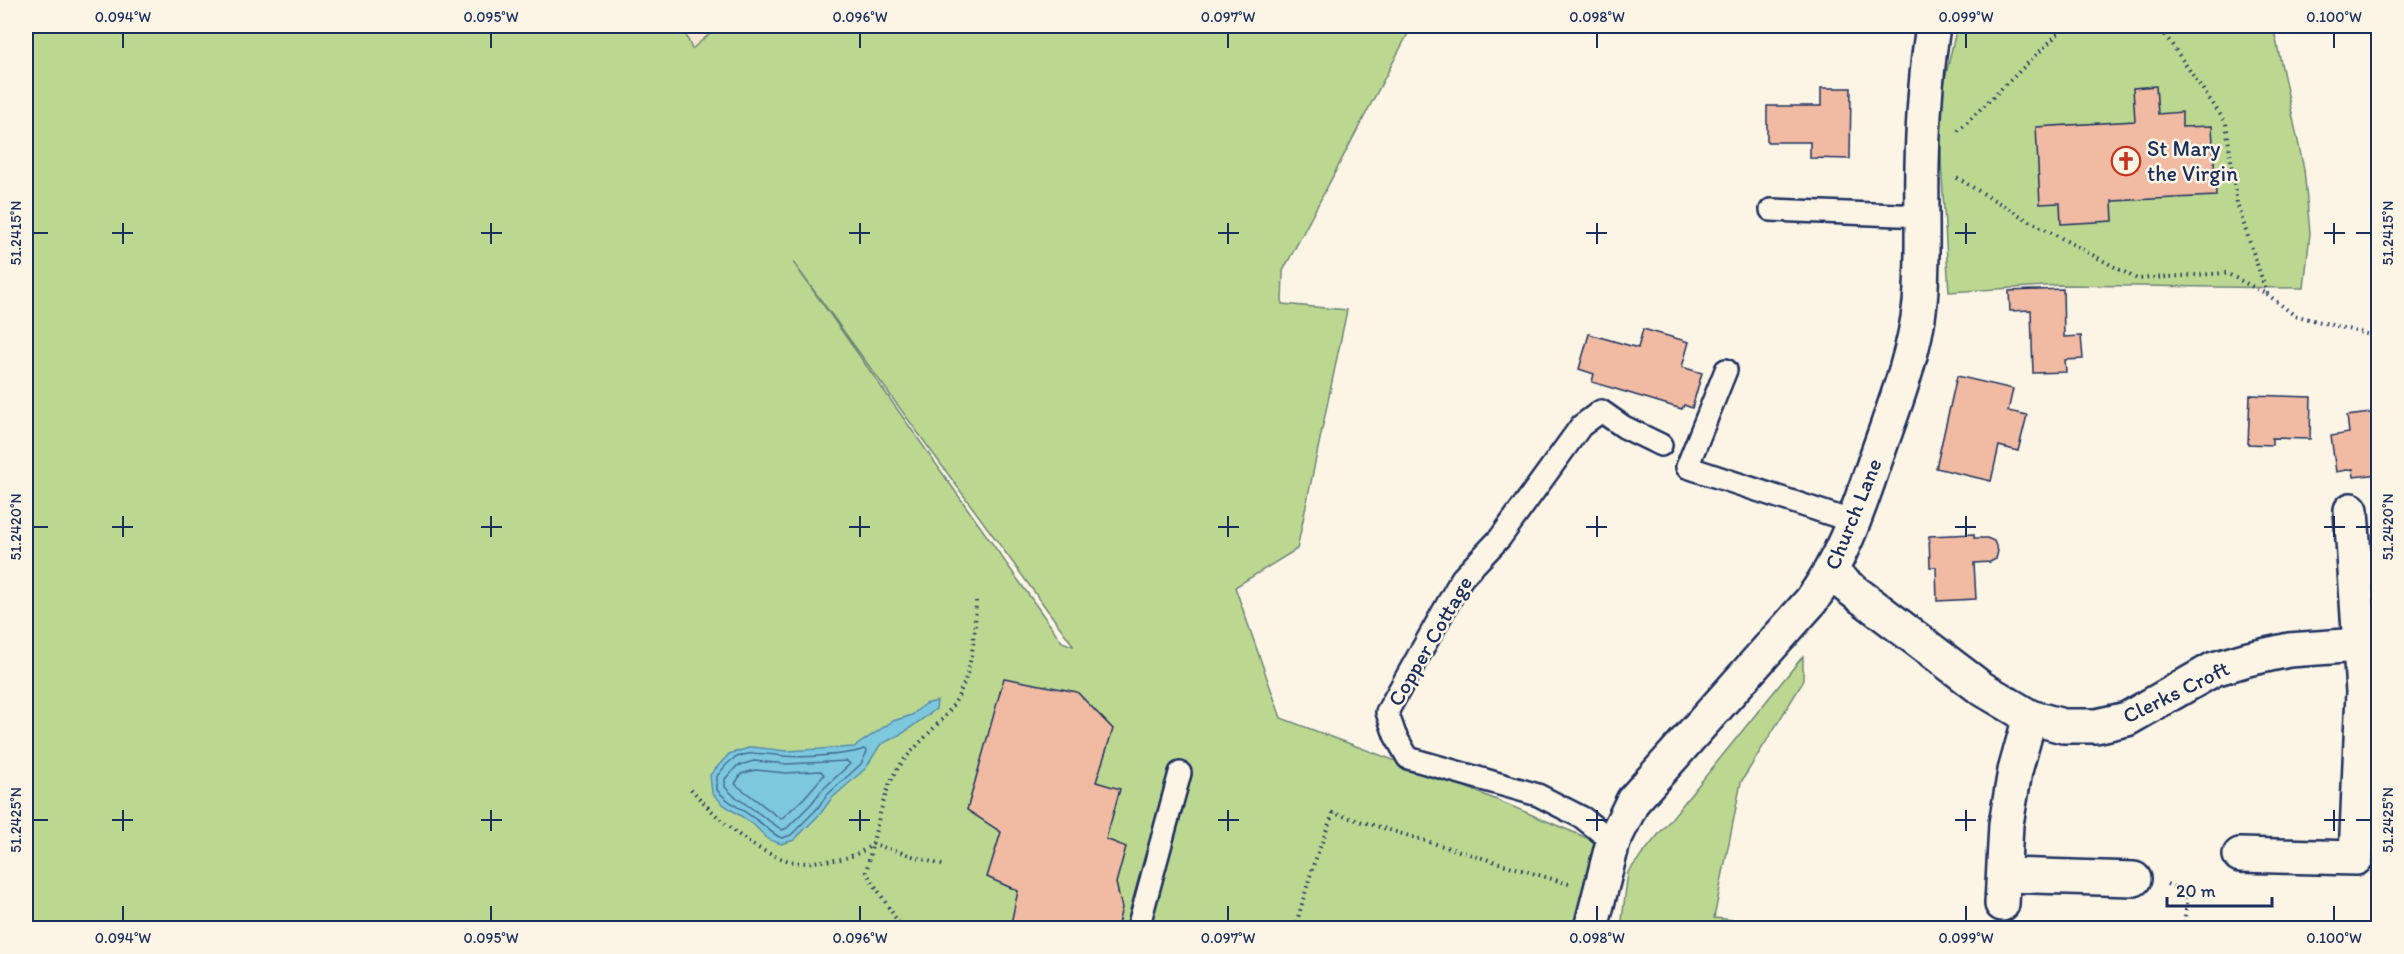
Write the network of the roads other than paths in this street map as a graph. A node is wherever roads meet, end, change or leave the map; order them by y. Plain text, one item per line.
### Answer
1 (1933, 26) edge
2 (1771, 210) dead end
3 (1923, 216) junction
4 (1726, 370) dead end
5 (1661, 445) dead end
6 (1854, 522) junction
7 (2361, 527) edge
8 (1831, 574) junction
9 (2359, 645) junction
10 (2030, 717) junction
11 (1180, 773) dead end
12 (1613, 842) junction
13 (2240, 855) dead end
14 (2367, 858) edge
15 (2134, 879) road end
16 (1138, 928) edge
17 (1591, 928) edge

1 - 3 street, Church Lane
2 - 3 lane
3 - 6 street, Church Lane
4 - 6 lane
5 - 12 lane, Copper Cottage
6 - 8 street, Church Lane
7 - 9 street
8 - 10 street, Clerks Croft
8 - 12 street, Church Lane
9 - 10 street, Clerks Croft
9 - 14 street
10 - 15 street
11 - 16 lane
12 - 17 street, Church Lane
13 - 14 street

